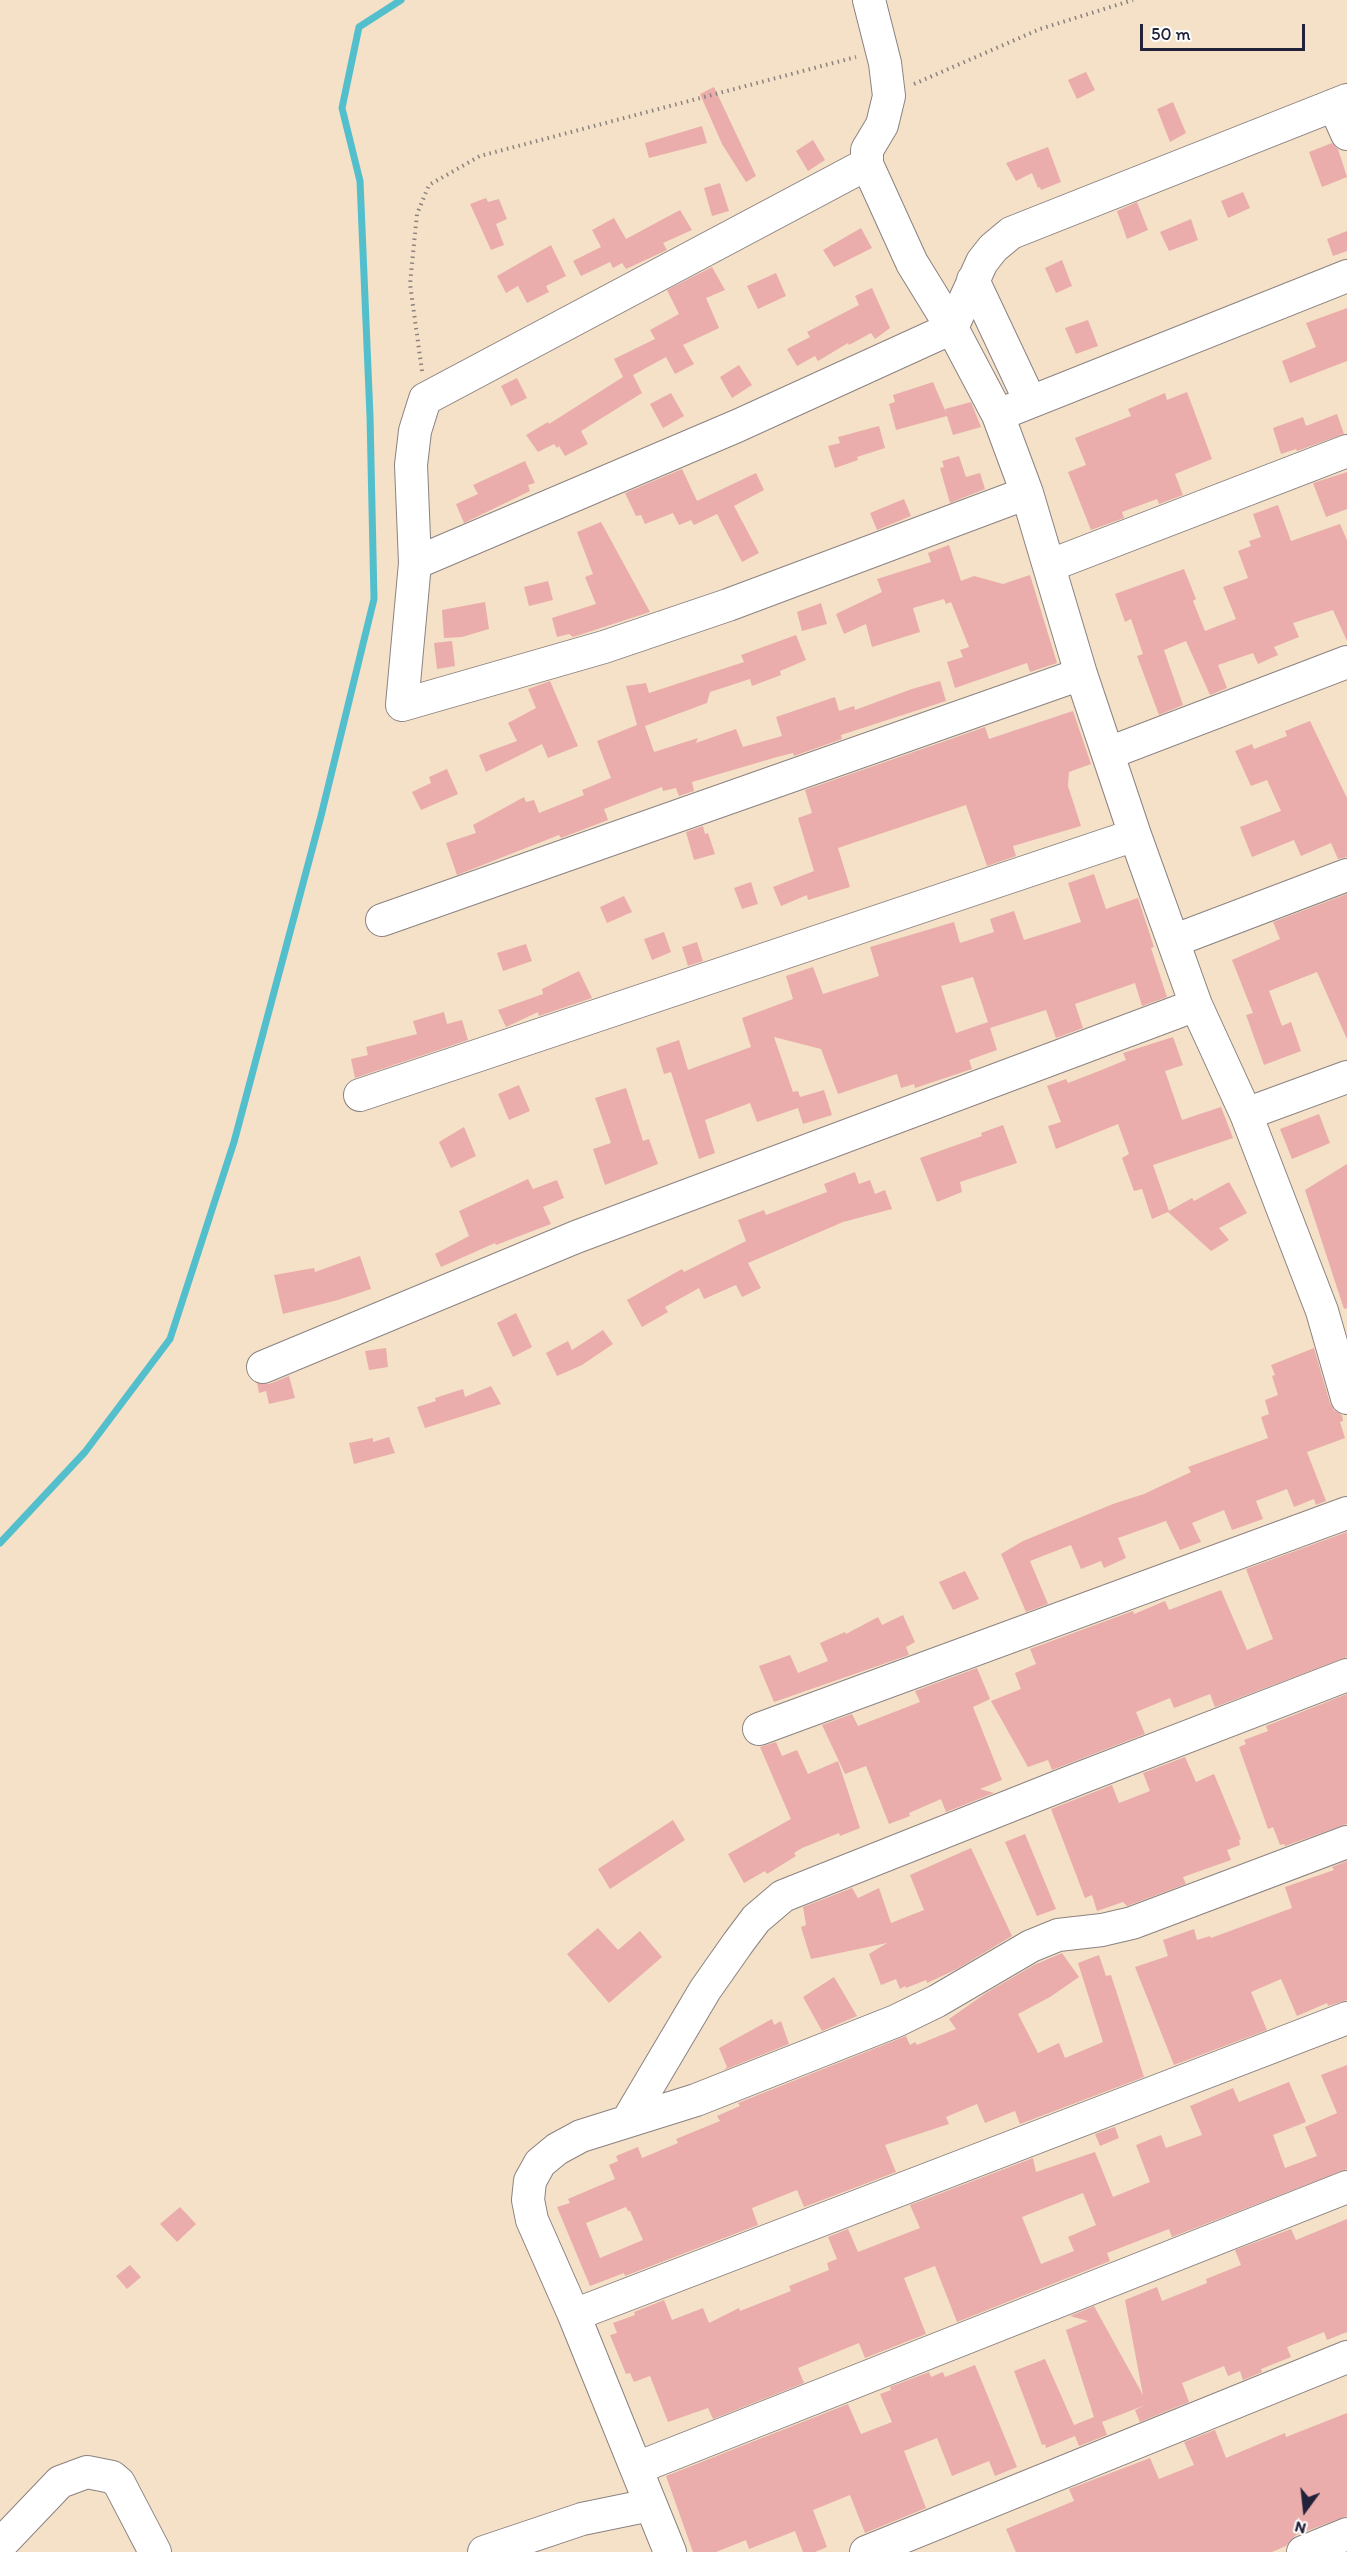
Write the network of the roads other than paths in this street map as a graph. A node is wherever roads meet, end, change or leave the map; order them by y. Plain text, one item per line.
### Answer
1 (869, 0) edge
2 (1341, 102) edge
3 (1347, 134) edge
4 (867, 164) junction
5 (1347, 276) edge
6 (973, 280) junction
7 (952, 328) junction
8 (1030, 401) junction
9 (998, 415) junction
10 (1347, 451) edge
11 (1027, 493) junction
12 (415, 563) junction
13 (1051, 566) junction
14 (1347, 662) edge
15 (1081, 674) junction
16 (1109, 753) junction
17 (1135, 835) junction
18 (1347, 875) edge
19 (382, 920) dead end
20 (1173, 941) junction
21 (1196, 1005) junction
22 (1347, 1077) edge
23 (360, 1095) dead end
24 (1246, 1114) junction
25 (1334, 1306) edge
26 (263, 1367) dead end
27 (1347, 1398) edge
28 (1347, 1513) edge
29 (1347, 1675) edge
30 (759, 1729) dead end
31 (1347, 1842) edge
32 (1347, 2018) edge
33 (628, 2120) junction
34 (1347, 2187) edge
35 (574, 2315) junction
36 (1347, 2357) edge
37 (637, 2468) junction
38 (650, 2505) junction
39 (1347, 2534) edge
40 (0, 2545) edge
41 (156, 2552) edge
42 (484, 2552) edge
43 (669, 2552) edge
44 (866, 2552) edge
45 (1303, 2552) edge

1 - 4 street
2 - 3 street
2 - 6 street
4 - 7 street
4 - 12 street
5 - 8 street
6 - 7 street
6 - 8 street
7 - 9 street
7 - 12 street
8 - 9 street
9 - 11 street
10 - 13 street
11 - 12 street
11 - 13 street
13 - 15 street
14 - 16 street
15 - 16 street
15 - 19 street
16 - 17 street
17 - 20 street
17 - 23 street
18 - 20 street
20 - 21 street
21 - 24 street
21 - 26 street
22 - 24 street
24 - 25 street
25 - 27 street
28 - 30 street
29 - 33 street
31 - 33 street
32 - 35 street
33 - 35 street
34 - 37 street
35 - 37 street
36 - 44 street
37 - 38 street
38 - 42 street
38 - 43 street
39 - 45 street
40 - 41 street

